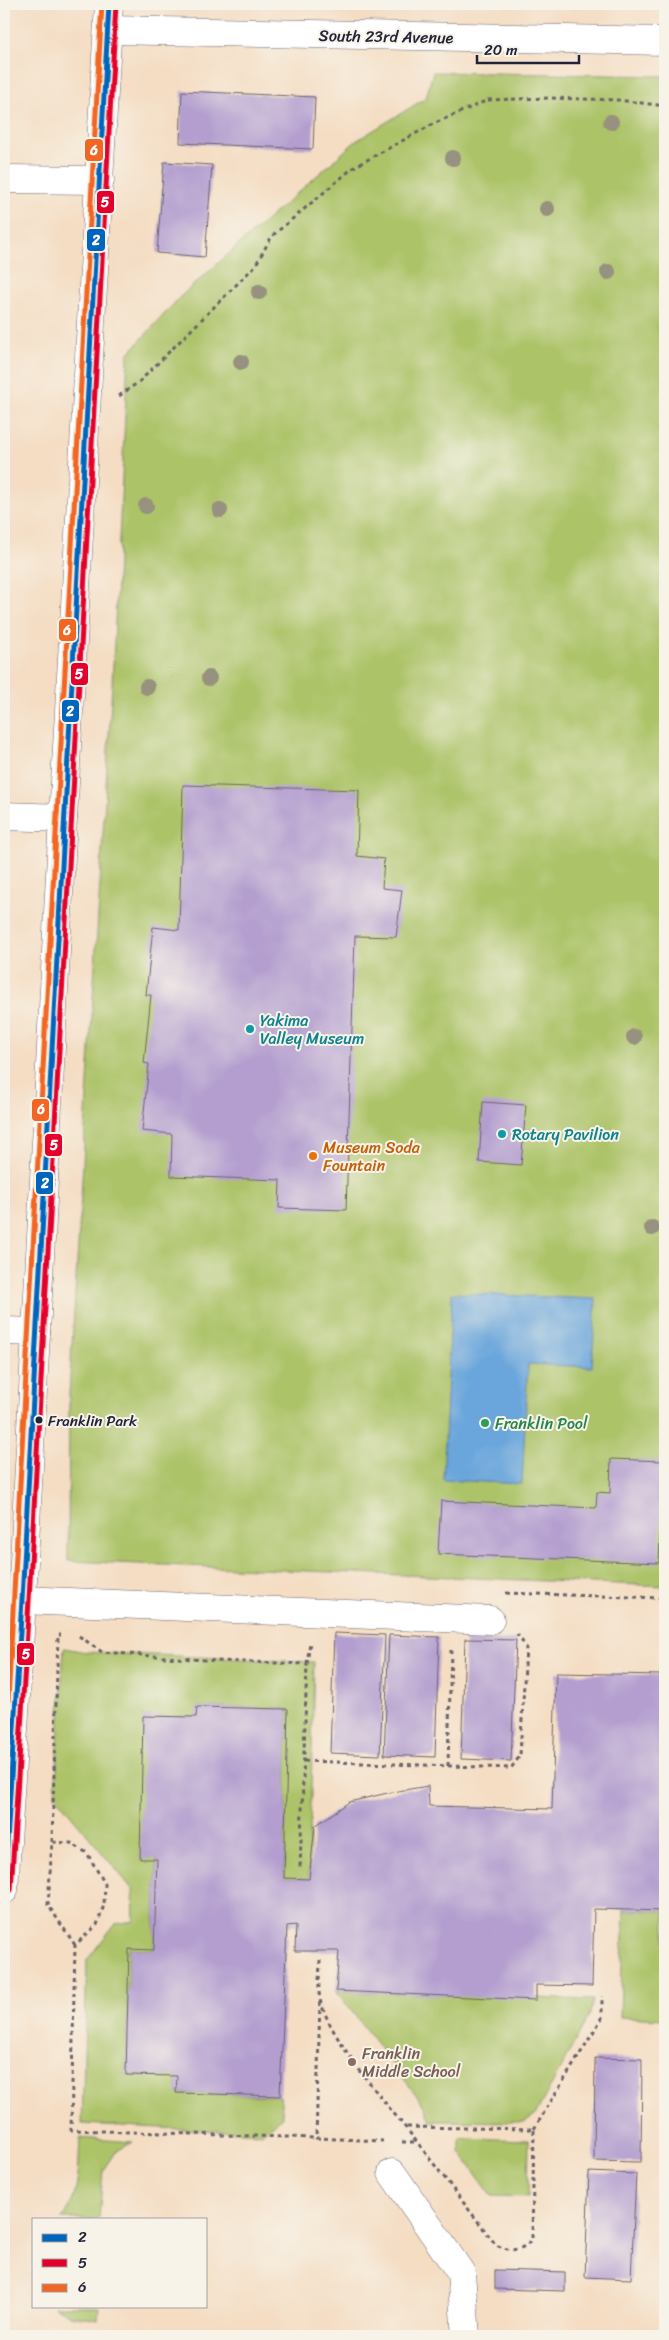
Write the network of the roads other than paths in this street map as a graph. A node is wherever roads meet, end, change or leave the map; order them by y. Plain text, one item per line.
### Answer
1 (108, 17) edge
2 (665, 41) edge
3 (4, 179) edge
4 (100, 180) junction
5 (4, 816) edge
6 (62, 818) junction
7 (4, 1331) edge
8 (36, 1332) junction
9 (22, 1600) junction
10 (490, 1620) dead end
11 (5, 1834) edge
12 (4, 1890) edge
13 (392, 2173) dead end
14 (466, 2336) edge

1 - 2 main road, South 23rd Avenue
1 - 4 main road
3 - 4 main road
4 - 6 main road
5 - 6 main road
6 - 8 main road
7 - 8 main road
8 - 9 main road
9 - 10 main road
9 - 11 main road
11 - 12 main road
13 - 14 main road

